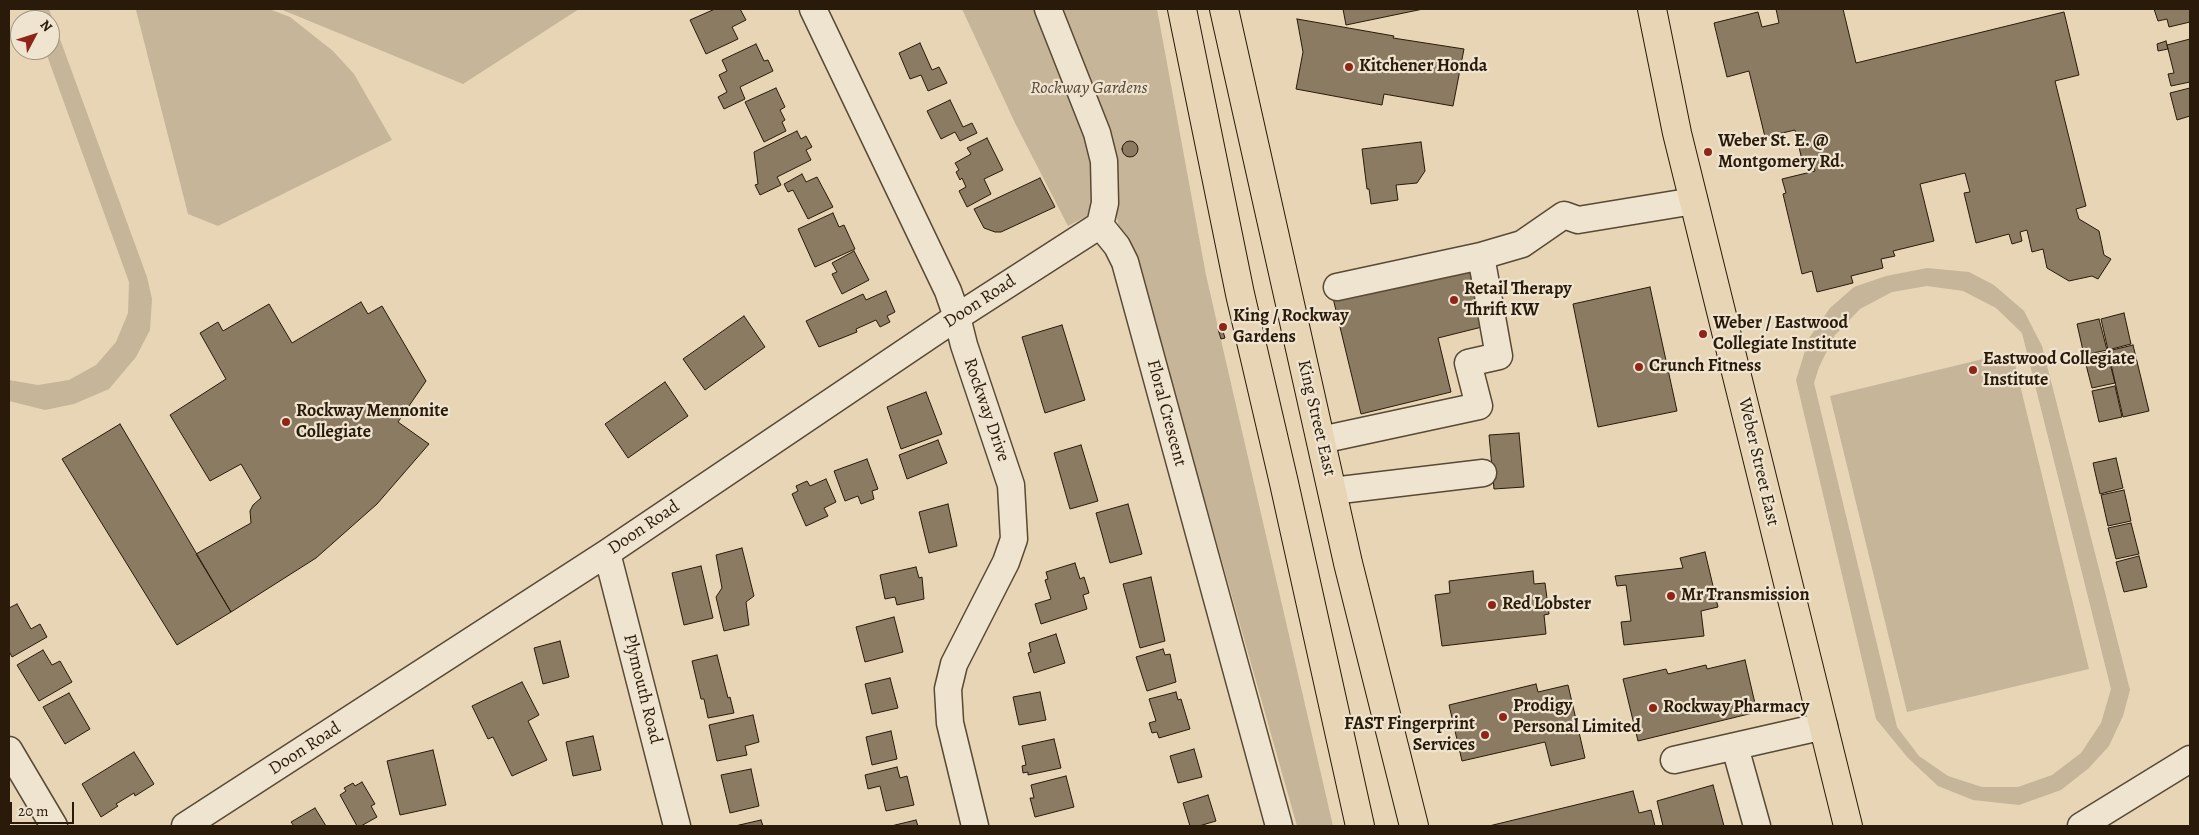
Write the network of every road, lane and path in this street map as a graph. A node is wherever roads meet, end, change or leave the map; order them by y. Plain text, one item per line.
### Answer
1 (813, 9) edge
2 (1048, 9) edge
3 (1182, 9) edge
4 (1224, 9) edge
5 (1652, 9) edge
6 (1694, 201) junction
7 (1100, 225) junction
8 (1481, 256) junction
9 (1337, 287) dead end
10 (957, 317) junction
11 (1321, 440) junction
12 (1484, 473) dead end
13 (1332, 492) junction
14 (607, 553) junction
15 (1824, 726) junction
16 (1736, 746) junction
17 (9, 750) edge
18 (1674, 760) dead end
19 (2190, 760) edge
20 (54, 826) edge
21 (185, 826) edge
22 (677, 826) edge
23 (975, 826) edge
24 (1279, 826) edge
25 (1360, 826) edge
26 (1414, 826) edge
27 (1757, 826) edge
28 (1848, 826) edge
29 (2081, 826) edge

1 - 10 street, Rockway Drive
2 - 7 street
3 - 25 main road
4 - 11 main road, King Street East
5 - 6 main road, Weber Street East
6 - 8 street
6 - 15 main road, Weber Street East
7 - 10 street, Doon Road
7 - 24 street, Floral Crescent
8 - 9 street
8 - 11 street
10 - 14 street, Doon Road
10 - 23 street, Rockway Drive
11 - 13 main road, King Street East
12 - 13 street
13 - 26 main road, King Street East
14 - 21 street, Doon Road
14 - 22 street, Plymouth Road
15 - 16 street
15 - 28 main road, Weber Street East
16 - 18 street
16 - 27 street
17 - 20 street
19 - 29 street

